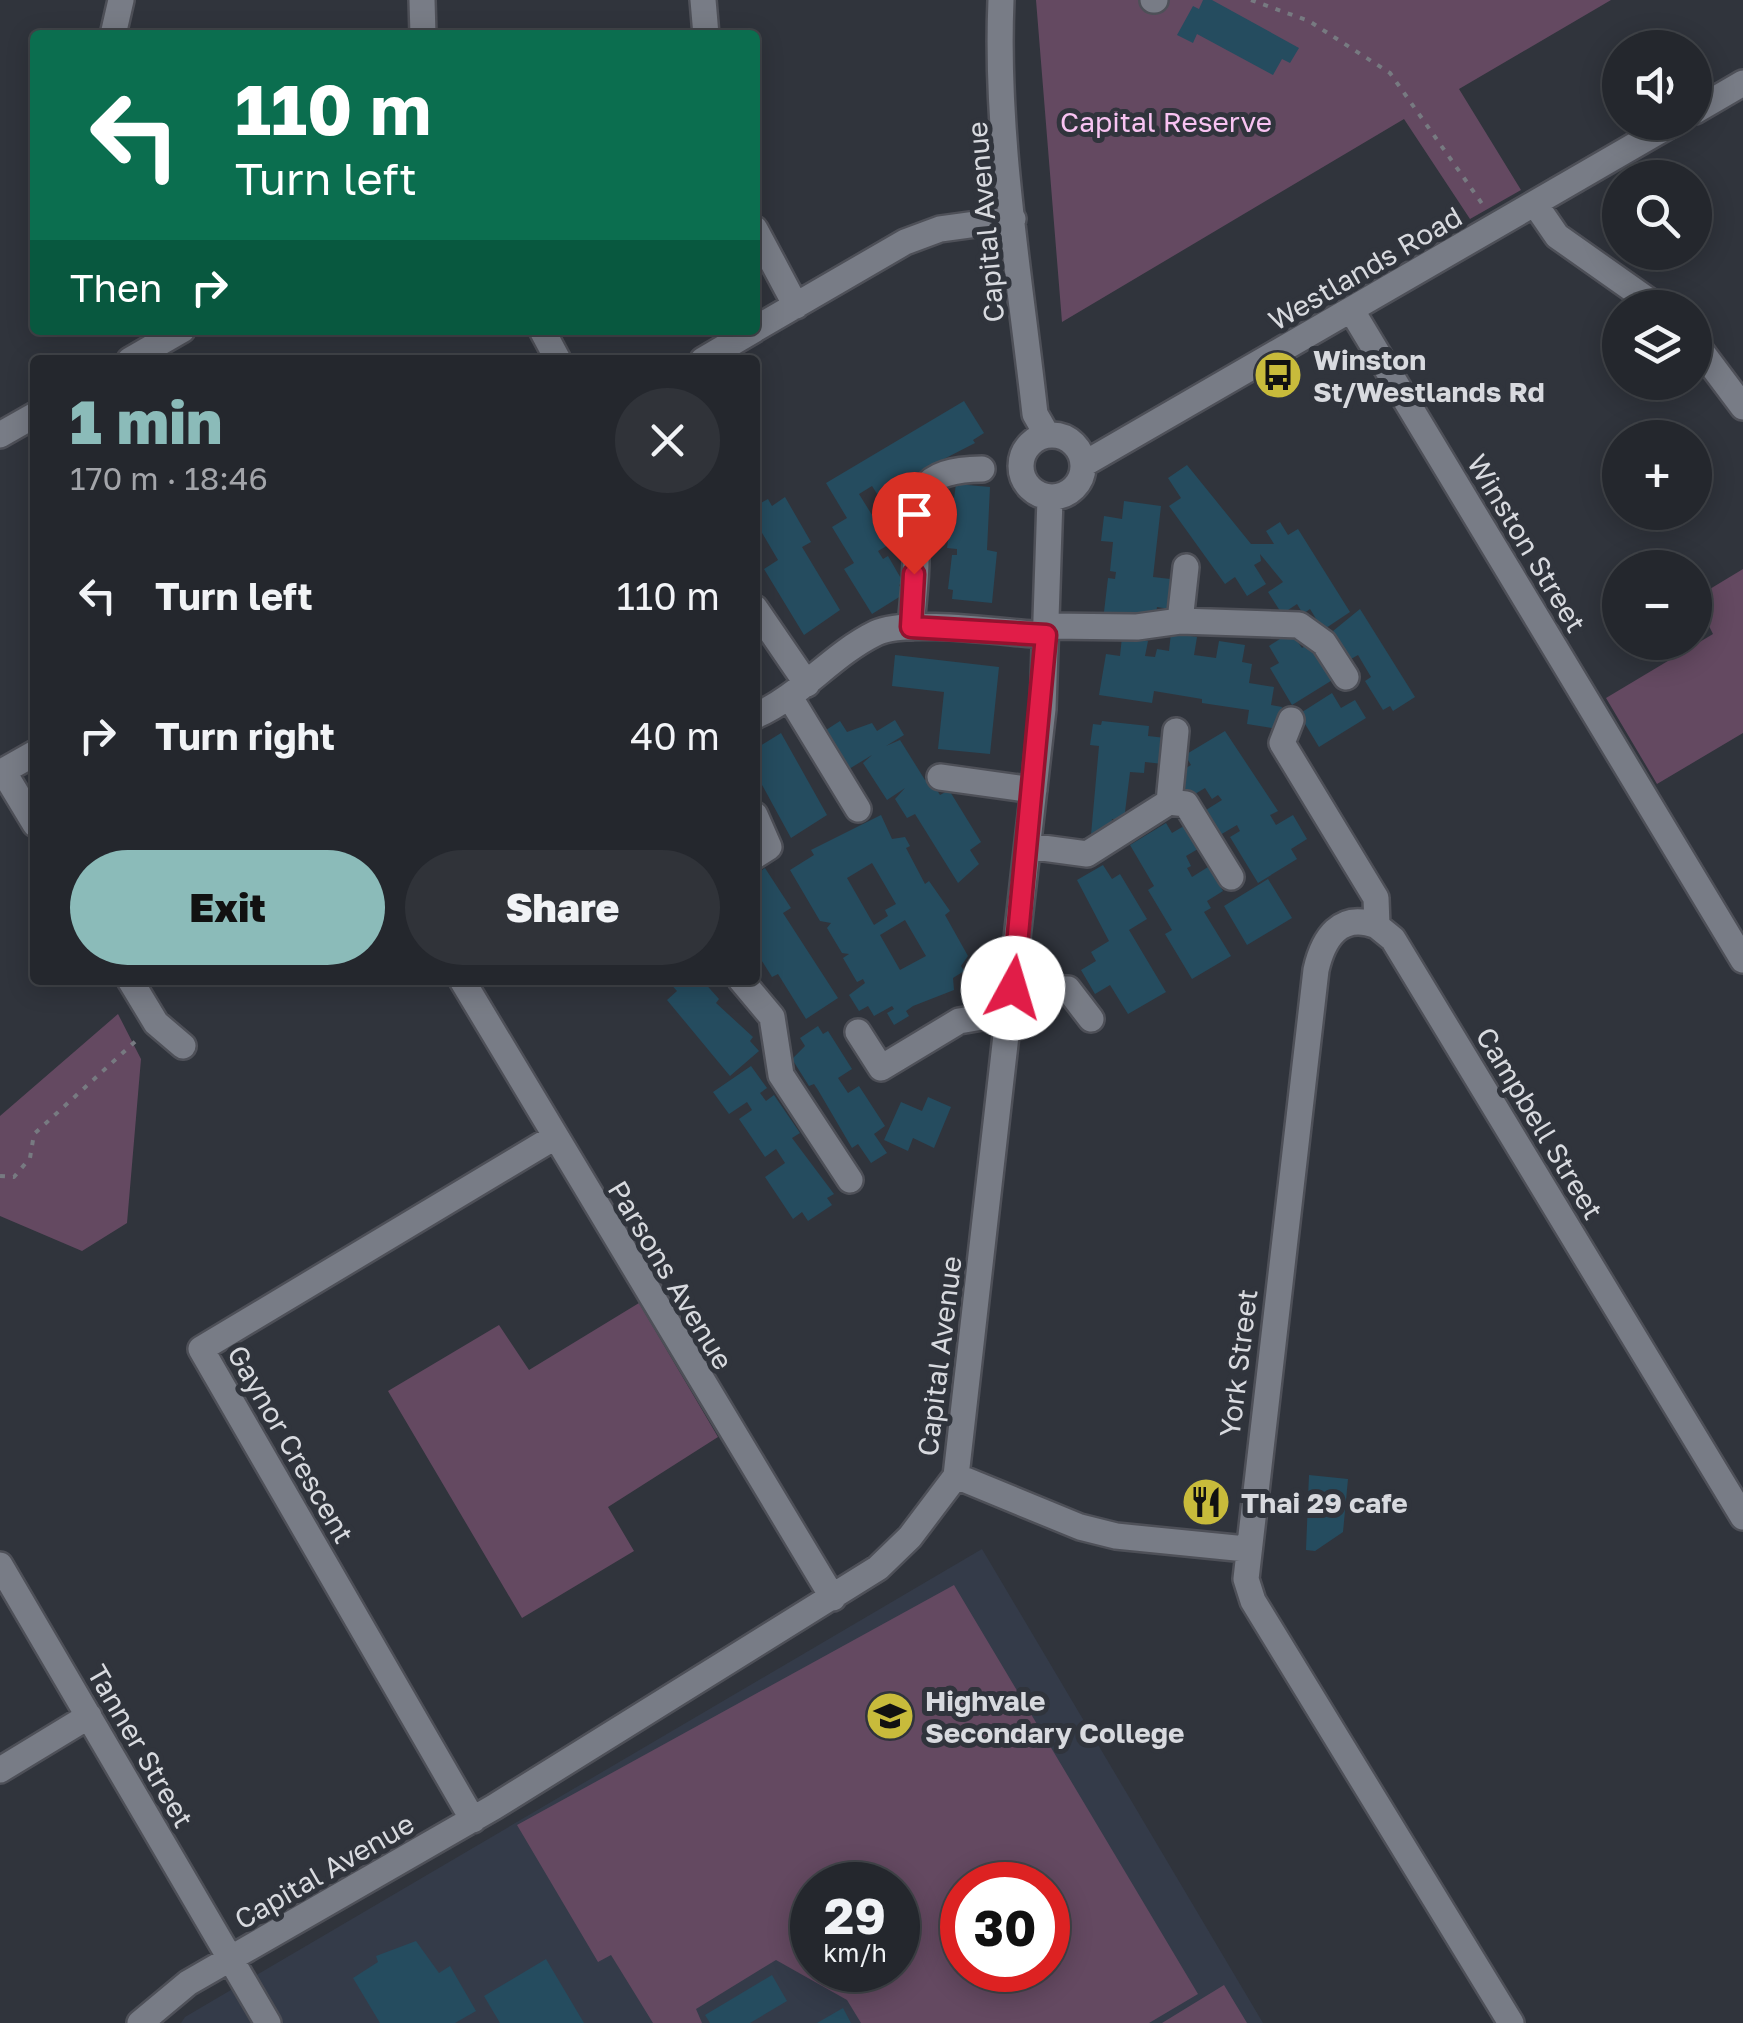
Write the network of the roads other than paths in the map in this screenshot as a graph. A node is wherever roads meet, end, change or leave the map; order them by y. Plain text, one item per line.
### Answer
1 (121, 0) edge
2 (422, 0) edge
3 (704, 0) edge
4 (1001, 0) edge
5 (114, 30) edge
6 (424, 30) edge
7 (706, 30) edge
8 (1743, 83) edge
9 (1712, 101) edge
10 (1644, 140) edge
11 (1534, 204) junction
12 (1014, 219) junction
13 (760, 238) edge
14 (1633, 290) edge
15 (796, 306) junction
16 (1352, 311) junction
17 (760, 327) edge
18 (173, 335) edge
19 (745, 335) edge
20 (139, 355) edge
21 (711, 355) edge
22 (1712, 366) edge
23 (1743, 407) edge
24 (30, 417) edge
25 (4, 425) edge
26 (1047, 435) junction
27 (1084, 464) junction
28 (982, 469) dead end
29 (1050, 498) junction
30 (1186, 566) dead end
31 (760, 617) edge
32 (1180, 621) junction
33 (911, 627) junction
34 (1047, 630) junction
35 (1346, 678) dead end
36 (799, 691) junction
37 (760, 713) edge
38 (1291, 720) dead end
39 (1176, 732) dead end
40 (30, 755) edge
41 (2, 772) edge
42 (940, 777) dead end
43 (1034, 790) junction
44 (1168, 802) junction
45 (858, 809) dead end
46 (30, 816) edge
47 (760, 826) edge
48 (1028, 846) junction
49 (760, 853) edge
50 (1231, 876) dead end
51 (1377, 926) junction
52 (1743, 960) edge
53 (133, 985) edge
54 (465, 985) edge
55 (745, 985) edge
56 (1012, 1000) junction
57 (1091, 1019) dead end
58 (858, 1032) dead end
59 (183, 1046) dead end
60 (553, 1138) junction
61 (850, 1180) dead end
62 (956, 1476) junction
63 (1743, 1517) edge
64 (1246, 1549) junction
65 (0, 1565) edge
66 (834, 1598) junction
67 (89, 1716) junction
68 (0, 1770) edge
69 (473, 1820) junction
70 (231, 1958) junction
71 (142, 2023) edge
72 (268, 2023) edge
73 (1511, 2023) edge

1 - 5 street
2 - 6 street
3 - 7 street
4 - 12 street, Capital Avenue
8 - 9 street
10 - 11 street, Westlands Road
11 - 14 street
11 - 16 street, Westlands Road
12 - 15 street
12 - 26 street, Capital Avenue
13 - 15 street
15 - 17 street
16 - 27 street, Westlands Road
16 - 52 street, Winston Street
18 - 20 street
19 - 21 street
22 - 23 street
24 - 25 street
26 - 27 street
26 - 29 street
27 - 29 street
28 - 33 street
29 - 34 street, Capital Avenue
30 - 32 street
31 - 36 street
32 - 34 street
32 - 35 street
33 - 34 street
33 - 36 street
34 - 43 street, Capital Avenue
36 - 37 street
36 - 45 street
38 - 51 street, Campbell Street
39 - 44 street
40 - 41 street
41 - 46 street
42 - 43 street
43 - 48 street, Capital Avenue
44 - 48 street
44 - 50 street
47 - 49 street
48 - 56 street, Capital Avenue
51 - 63 street, Campbell Street
51 - 64 street, York Street
53 - 59 street
54 - 60 street, Parsons Avenue
55 - 61 street
56 - 57 street
56 - 58 street
56 - 62 street, Capital Avenue
60 - 66 street, Parsons Avenue
60 - 69 street, Gaynor Crescent
62 - 64 street
62 - 66 street, Capital Avenue
64 - 73 street, York Street
65 - 67 street, Tanner Street
66 - 69 street, Capital Avenue
67 - 68 street
67 - 70 street, Tanner Street
69 - 70 street, Capital Avenue
70 - 71 street, Capital Avenue
70 - 72 street, Tanner Street

